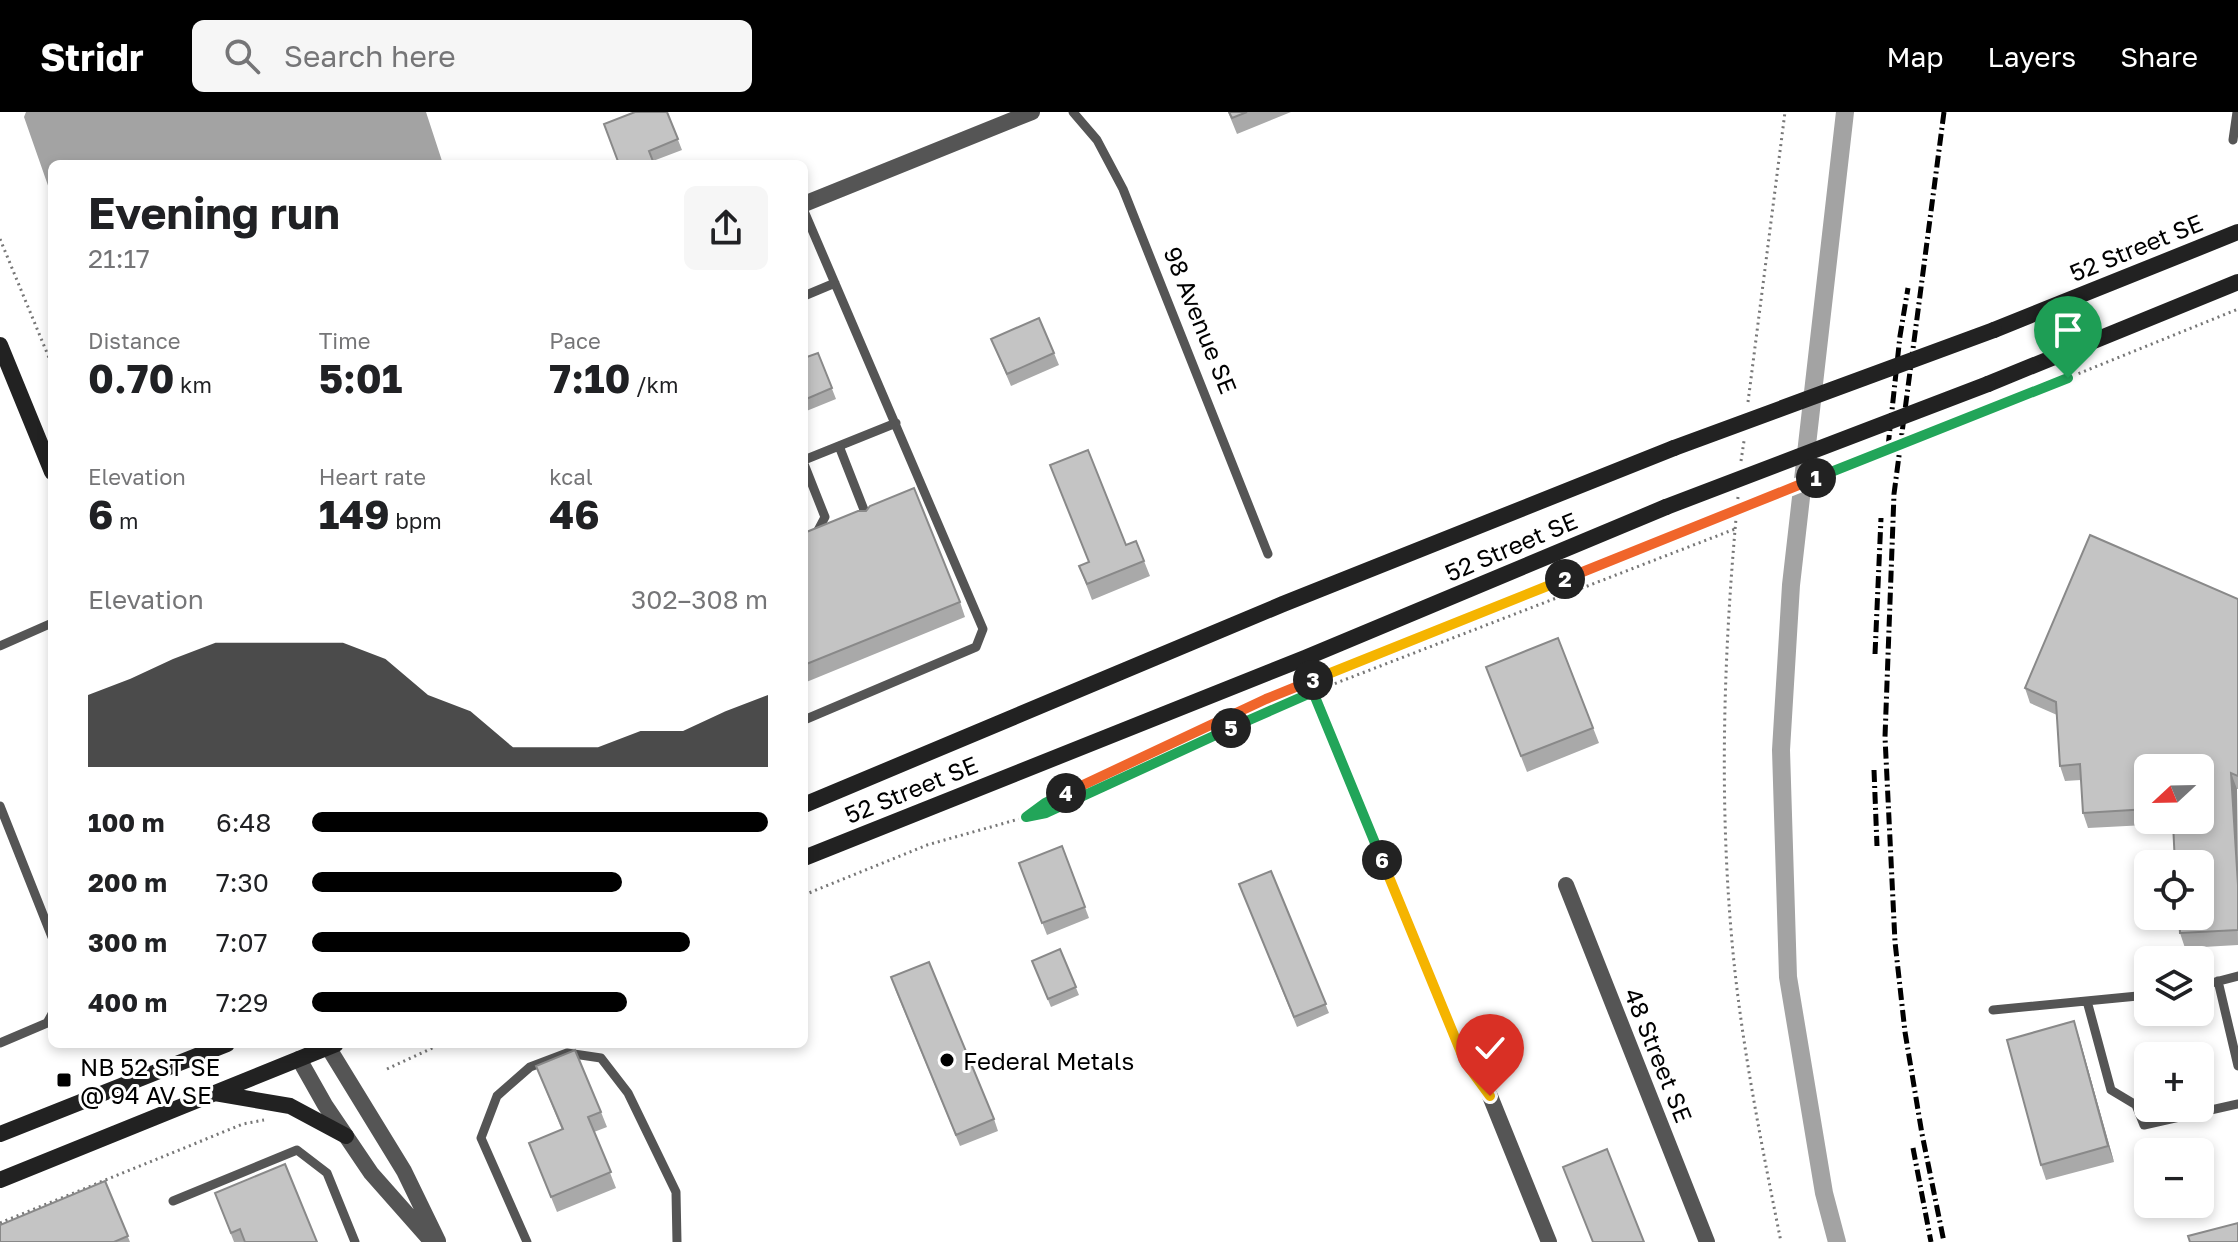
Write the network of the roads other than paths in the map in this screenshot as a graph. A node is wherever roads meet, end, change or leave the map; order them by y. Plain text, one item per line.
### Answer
1 (1032, 112) edge
2 (1073, 112) edge
3 (2237, 112) edge
4 (2233, 140) edge
5 (808, 202) edge
6 (808, 220) edge
7 (2238, 232) edge
8 (2238, 282) edge
9 (835, 283) junction
10 (808, 294) edge
11 (2, 355) edge
12 (896, 423) junction
13 (839, 446) junction
14 (808, 460) edge
15 (48, 463) edge
16 (808, 472) edge
17 (868, 520) edge
18 (814, 538) edge
19 (1268, 554) dead end
20 (48, 625) edge
21 (0, 646) edge
22 (808, 718) edge
23 (808, 803) edge
24 (0, 806) edge
25 (808, 856) edge
26 (1566, 885) dead end
27 (48, 927) edge
28 (2238, 976) edge
29 (2218, 981) junction
30 (2214, 982) edge
31 (2134, 996) edge
32 (2087, 1001) junction
33 (1993, 1010) dead end
34 (48, 1021) edge
35 (0, 1043) edge
36 (213, 1048) edge
37 (332, 1048) edge
38 (295, 1051) edge
39 (2238, 1066) edge
40 (214, 1093) junction
41 (1490, 1096) road end
42 (2238, 1104) edge
43 (0, 1134) edge
44 (346, 1136) junction
45 (0, 1180) edge
46 (173, 1201) dead end
47 (355, 1242) edge
48 (432, 1242) edge
49 (439, 1242) edge
50 (527, 1242) edge
51 (677, 1242) edge
52 (1549, 1242) edge
53 (1707, 1242) edge

1 - 5 street
2 - 19 lane, 98 Avenue SE
3 - 4 lane
6 - 9 lane
7 - 23 main road, 52 Street SE, bridge
8 - 25 main road, 52 Street SE, bridge
9 - 10 lane
9 - 12 lane
11 - 15 main road
12 - 13 lane
12 - 22 lane
13 - 14 lane
13 - 17 lane
16 - 18 lane
20 - 21 lane
24 - 27 lane
26 - 53 street, 48 Street SE
28 - 29 lane
29 - 30 lane
29 - 39 lane
31 - 32 lane
32 - 33 lane
32 - 42 lane
34 - 35 lane
36 - 43 main road
37 - 49 street
38 - 40 main road
38 - 44 street
40 - 44 main road
40 - 45 main road
41 - 52 street
44 - 48 street
46 - 47 lane
50 - 51 lane

